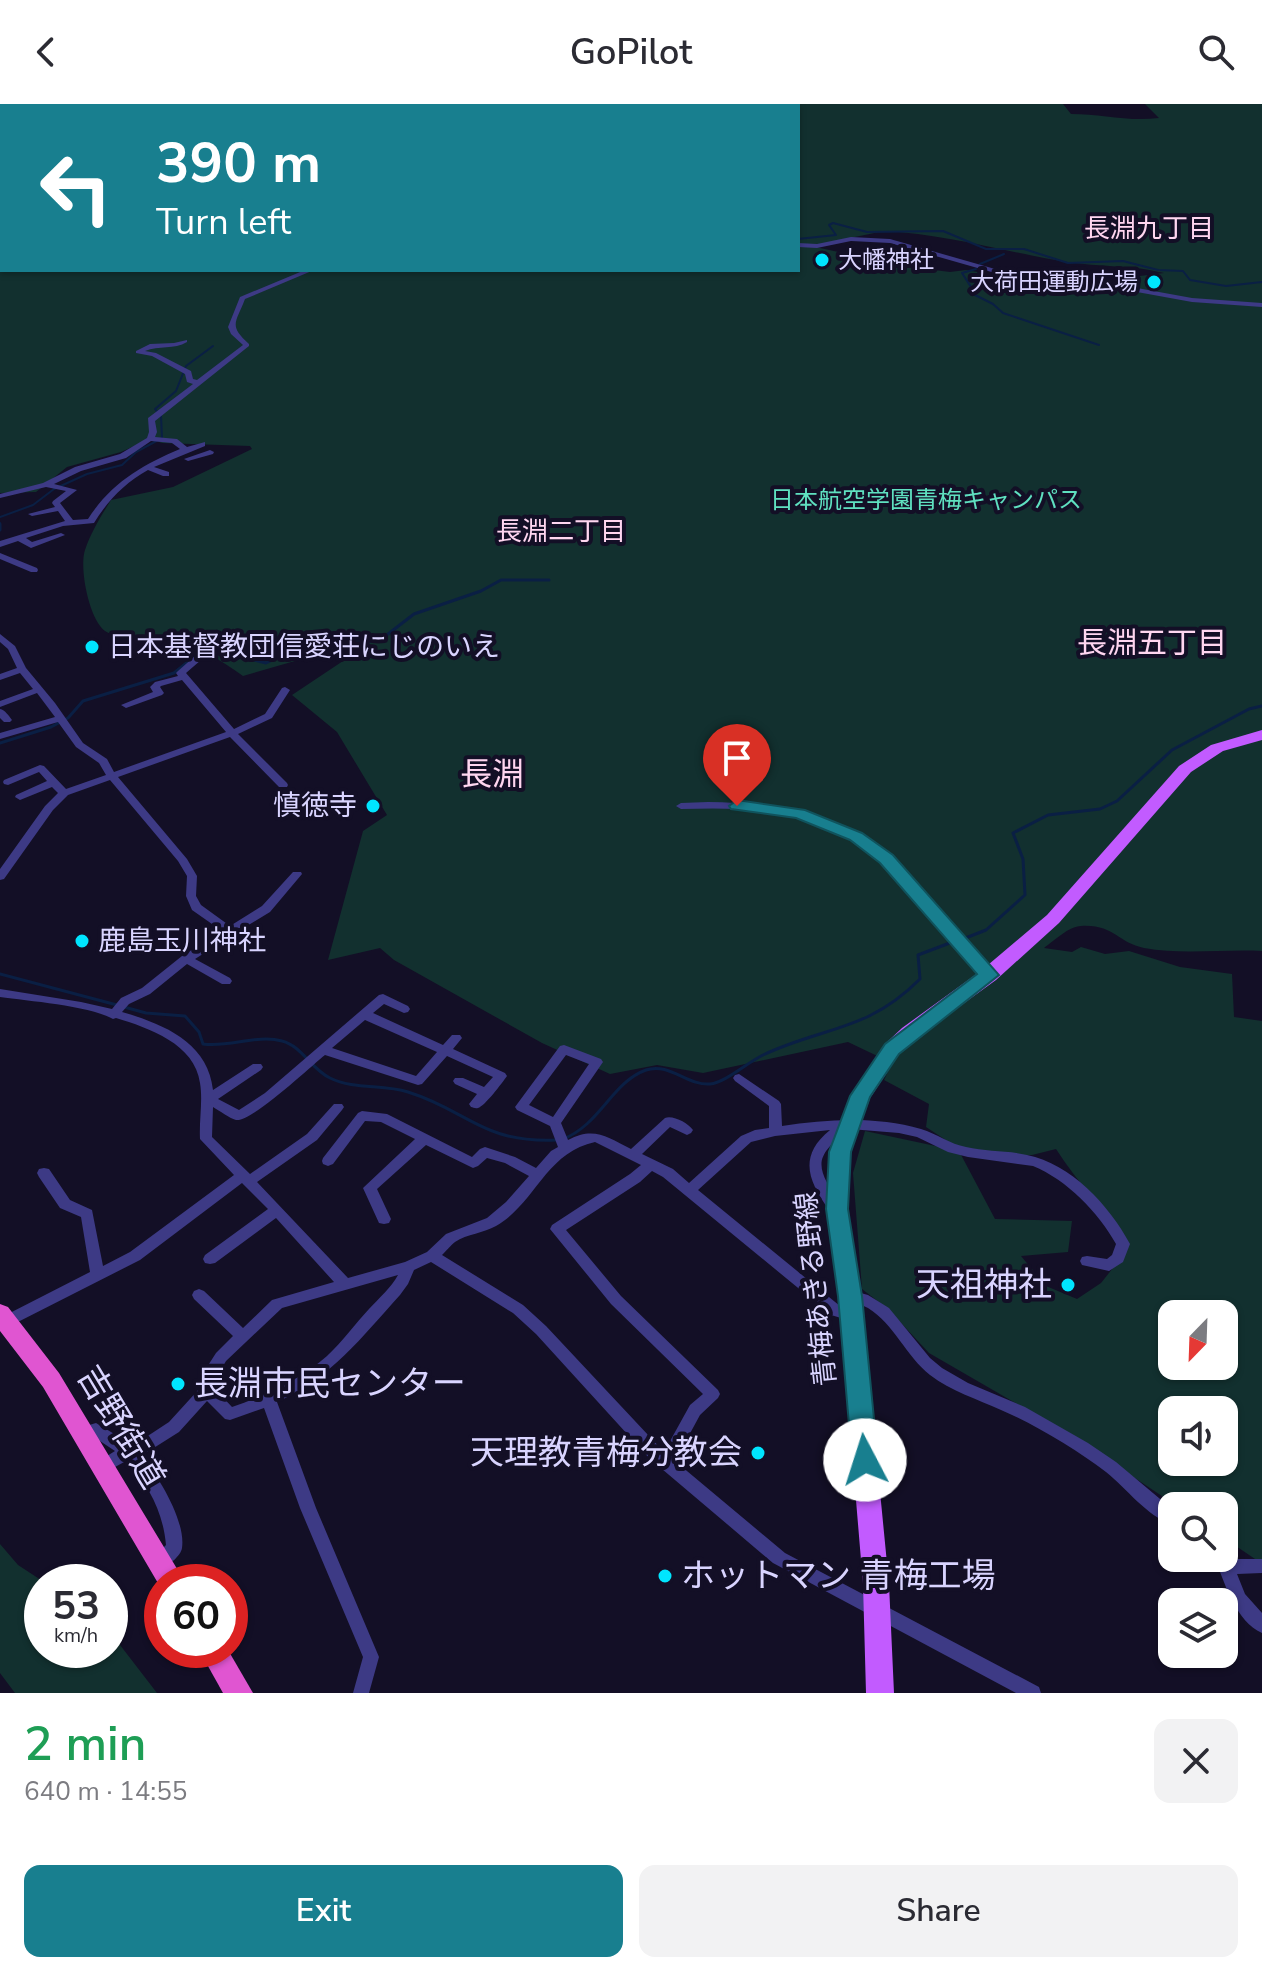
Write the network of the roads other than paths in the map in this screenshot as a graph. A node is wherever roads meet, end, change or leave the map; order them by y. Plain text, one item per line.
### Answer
1 (800, 245) edge
2 (306, 272) edge
3 (1262, 305) edge
4 (185, 341) dead end
5 (197, 383) junction
6 (150, 439) junction
7 (202, 444) dead end
8 (210, 452) dead end
9 (190, 458) junction
10 (147, 467) junction
11 (166, 474) dead end
12 (46, 485) junction
13 (0, 496) edge
14 (59, 508) junction
15 (32, 514) dead end
16 (71, 523) junction
17 (61, 535) dead end
18 (19, 538) junction
19 (0, 544) edge
20 (0, 556) edge
21 (34, 570) dead end
22 (0, 637) edge
23 (207, 655) dead end
24 (22, 669) junction
25 (0, 677) edge
26 (184, 677) junction
27 (38, 690) junction
28 (285, 690) dead end
29 (0, 704) edge
30 (126, 705) dead end
31 (62, 721) junction
32 (232, 733) junction
33 (1262, 735) edge
34 (0, 736) edge
35 (111, 775) junction
36 (8, 782) dead end
37 (54, 782) junction
38 (283, 785) dead end
39 (64, 793) junction
40 (20, 797) dead end
41 (681, 806) dead end
42 (297, 874) dead end
43 (0, 877) edge
44 (232, 933) junction
45 (186, 959) junction
46 (989, 975) junction
47 (226, 981) dead end
48 (0, 993) edge
49 (404, 1009) dead end
50 (117, 1010) junction
51 (366, 1015) junction
52 (456, 1038) dead end
53 (446, 1051) junction
54 (315, 1057) junction
55 (257, 1067) dead end
56 (739, 1078) dead end
57 (459, 1081) dead end
58 (486, 1093) junction
59 (208, 1099) junction
60 (475, 1104) dead end
61 (350, 1112) junction
62 (849, 1125) junction
63 (687, 1130) dead end
64 (776, 1132) junction
65 (561, 1138) junction
66 (424, 1139) junction
67 (634, 1154) junction
68 (337, 1156) dead end
69 (651, 1164) junction
70 (44, 1173) dead end
71 (538, 1175) junction
72 (246, 1178) junction
73 (690, 1189) junction
74 (277, 1210) junction
75 (384, 1219) dead end
76 (432, 1256) junction
77 (210, 1259) dead end
78 (1087, 1261) dead end
79 (408, 1267) junction
80 (97, 1273) junction
81 (345, 1285) junction
82 (199, 1295) dead end
83 (850, 1305) junction
84 (3, 1318) edge
85 (241, 1335) junction
86 (207, 1391) junction
87 (269, 1401) junction
88 (84, 1433) junction
89 (126, 1453) junction
90 (666, 1463) junction
91 (104, 1466) junction
92 (1158, 1507) edge
93 (1238, 1563) edge
94 (161, 1564) edge
95 (169, 1564) edge
96 (1262, 1566) edge
97 (1228, 1572) edge
98 (876, 1608) junction
99 (1262, 1625) edge
100 (224, 1668) edge
101 (239, 1693) edge
102 (361, 1693) edge
103 (880, 1693) edge
104 (1033, 1693) edge

1 - 3 street
2 - 5 street
4 - 5 street
5 - 6 street
6 - 9 street
6 - 12 street
7 - 9 street
8 - 9 street
9 - 10 street
10 - 11 street
10 - 16 street
12 - 13 street
12 - 14 street
14 - 15 street
14 - 16 street
16 - 18 street
17 - 18 street
18 - 19 street
20 - 21 street
22 - 24 street
23 - 26 street
24 - 25 street
24 - 27 street
26 - 30 street
26 - 32 street
27 - 29 street
27 - 31 street
28 - 32 street
31 - 34 street
31 - 35 street
32 - 35 street
32 - 38 street
33 - 46 main road, 青梅あきる野線
35 - 39 street
35 - 44 street
36 - 37 street
37 - 39 street
37 - 40 street
39 - 43 street
41 - 46 street
42 - 44 street
44 - 45 street
45 - 47 street
45 - 50 street
46 - 62 main road, 青梅あきる野線
48 - 50 street
49 - 51 street
50 - 59 street
51 - 53 street
51 - 54 street
52 - 53 street
53 - 54 street
53 - 58 street
54 - 59 street
55 - 59 street
56 - 64 street
57 - 58 street
58 - 60 street
59 - 72 street
61 - 66 street
61 - 68 street
61 - 72 street
62 - 64 street
62 - 78 street
62 - 83 main road, 青梅あきる野線
63 - 67 street
64 - 73 street
65 - 65 street
65 - 67 street
65 - 71 street
66 - 71 street
66 - 75 street
67 - 69 street
69 - 73 street
69 - 90 street
70 - 80 street
71 - 76 street
72 - 74 street
72 - 80 street
73 - 83 street
74 - 77 street
74 - 81 street
76 - 79 street
76 - 90 street
79 - 81 street
79 - 87 street
80 - 84 street
81 - 85 street
82 - 85 street
83 - 92 street
83 - 98 main road, 青梅あきる野線
84 - 88 highway, 吉野街道
85 - 86 street
86 - 87 street
86 - 89 street
87 - 102 street
88 - 89 street
88 - 91 highway, 吉野街道
89 - 91 street
89 - 95 street
90 - 98 street
91 - 94 highway, 吉野街道
93 - 96 street
97 - 99 street
98 - 103 main road, 青梅あきる野線
98 - 104 street
100 - 101 highway

